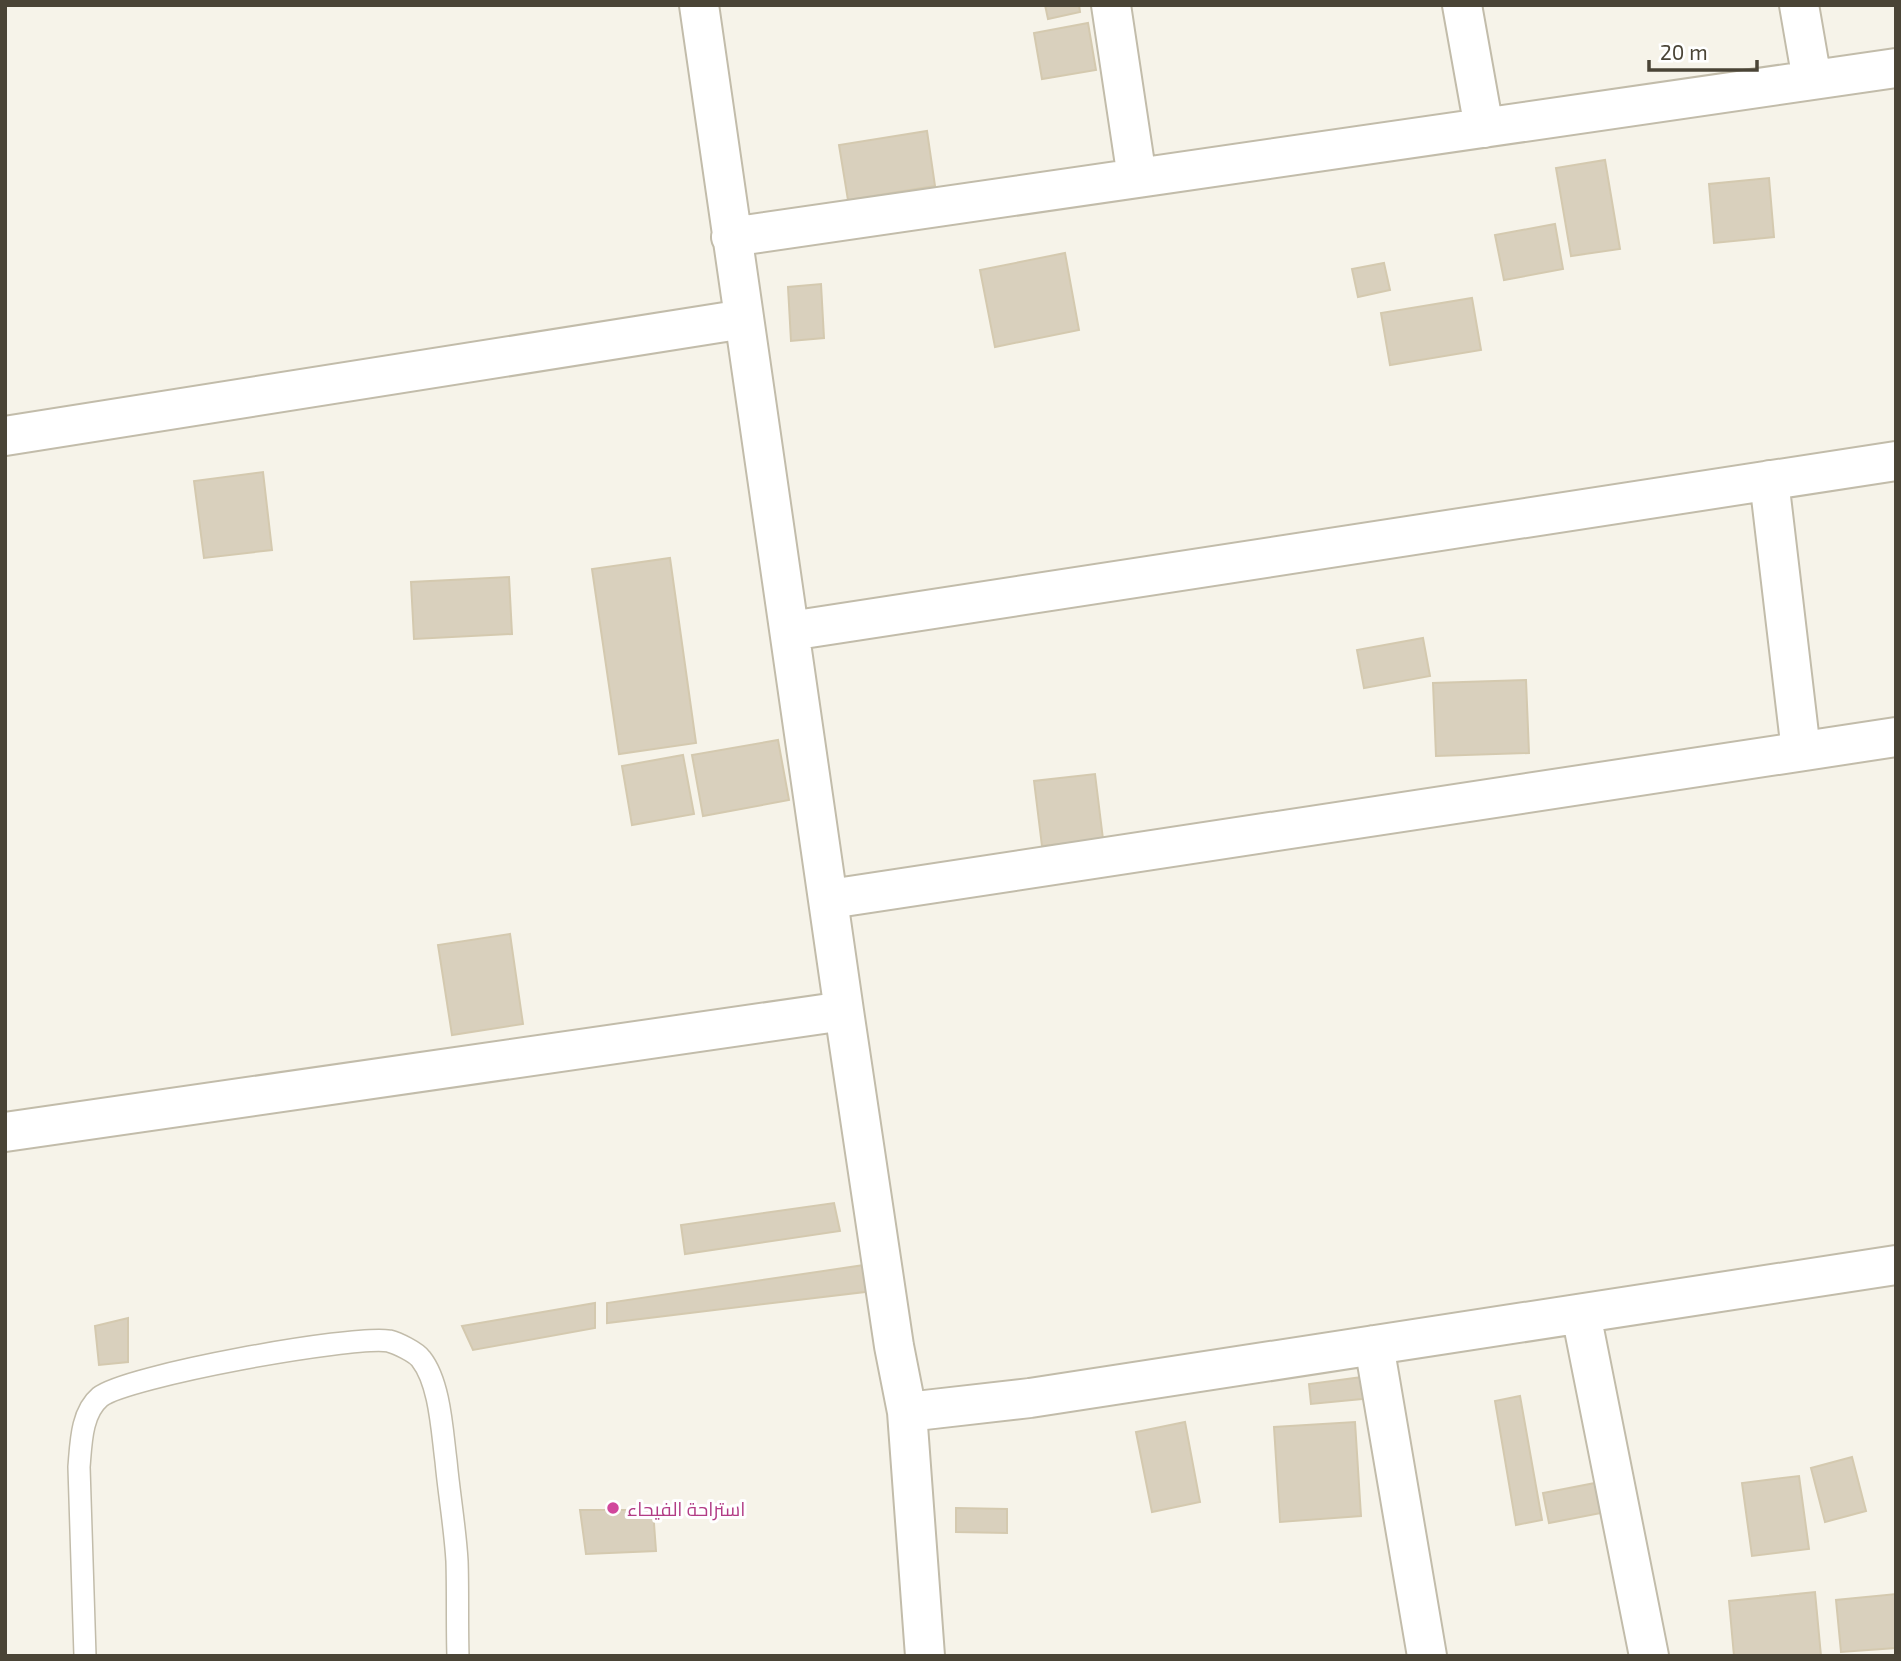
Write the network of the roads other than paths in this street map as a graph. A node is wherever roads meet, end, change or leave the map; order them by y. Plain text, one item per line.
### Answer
1 (699, 5) edge
2 (1111, 5) edge
3 (1462, 5) edge
4 (1800, 5) edge
5 (1896, 68) edge
6 (1812, 80) junction
7 (1483, 128) junction
8 (1137, 178) junction
9 (732, 236) junction
10 (744, 319) junction
11 (5, 436) edge
12 (1896, 461) edge
13 (1769, 480) junction
14 (790, 631) junction
15 (1896, 737) edge
16 (1801, 751) junction
17 (830, 899) junction
18 (844, 1011) junction
19 (5, 1132) edge
20 (1896, 1265) edge
21 (1581, 1314) junction
22 (1374, 1345) junction
23 (907, 1412) junction
24 (85, 1656) edge
25 (458, 1656) edge
26 (925, 1656) edge
27 (1427, 1656) edge
28 (1649, 1656) edge

1 - 9 street
2 - 8 street
3 - 7 street
4 - 6 street
5 - 6 street
6 - 7 street
7 - 8 street
8 - 9 street
9 - 10 street
10 - 11 street
10 - 14 street
12 - 13 street
13 - 14 street
13 - 16 street
14 - 17 street
15 - 16 street
16 - 17 street
17 - 18 street
18 - 19 street
18 - 23 street
20 - 21 street
21 - 22 street
21 - 28 street
22 - 23 street
22 - 27 street
23 - 26 street
24 - 25 lane

